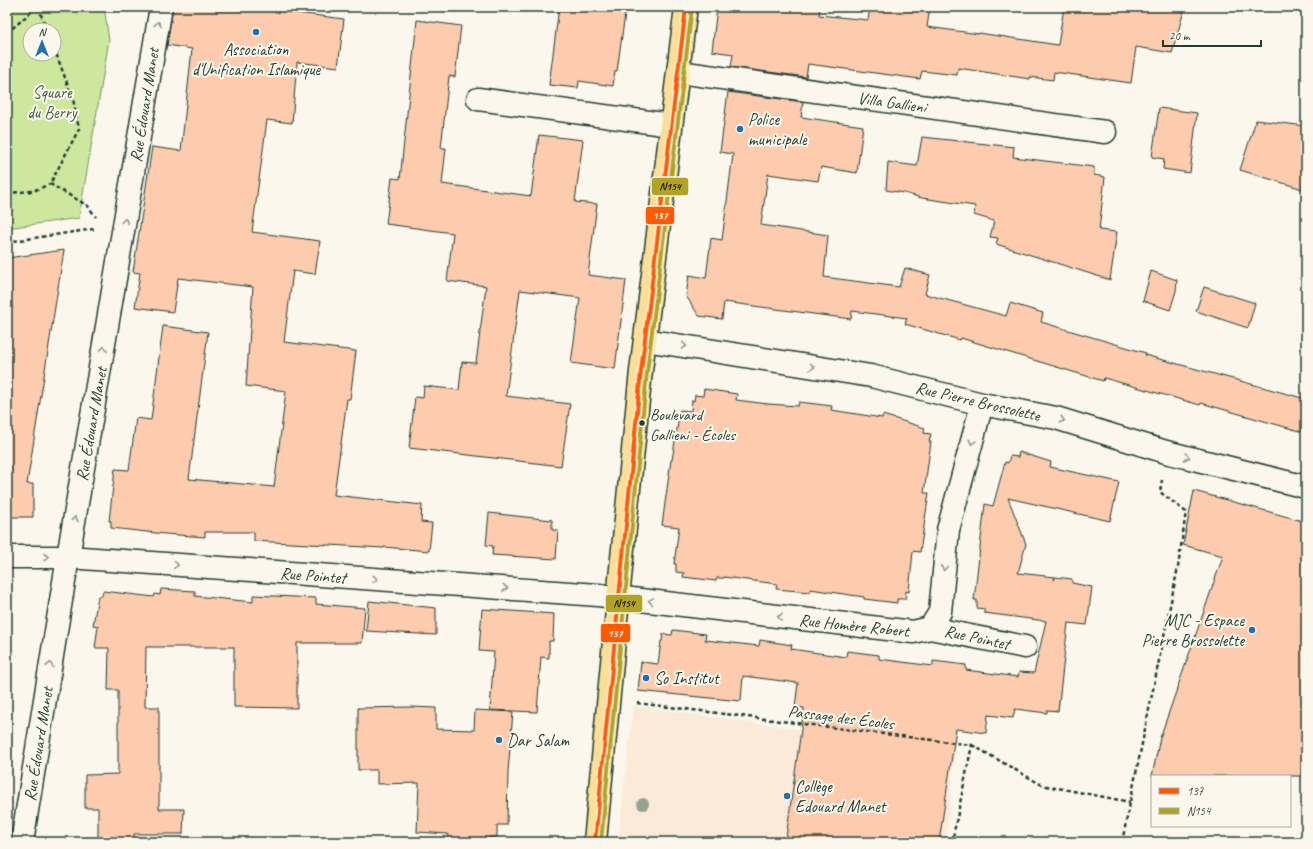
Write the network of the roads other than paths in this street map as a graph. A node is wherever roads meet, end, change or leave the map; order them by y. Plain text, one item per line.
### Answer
1 (161, 7) edge
2 (686, 7) edge
3 (679, 72) junction
4 (478, 99) dead end
5 (671, 125) junction
6 (1105, 132) dead end
7 (645, 340) junction
8 (982, 404) junction
9 (1306, 487) edge
10 (7, 557) edge
11 (68, 557) junction
12 (619, 597) junction
13 (930, 628) junction
14 (1025, 647) dead end
15 (22, 842) edge
16 (595, 842) edge

11 -> 1 street, Rue Édouard Manet
2 - 3 main road
3 - 5 main road
3 - 6 street, Villa Gallieni
4 - 5 street
5 - 7 main road
7 -> 8 street, Rue Pierre Brossolette
7 - 12 main road
8 -> 9 street, Rue Pierre Brossolette
8 -> 13 street, Rue Homère Robert
10 -> 11 street, Rue Pointet
11 -> 12 street, Rue Pointet
15 -> 11 street, Rue Édouard Manet
13 -> 12 street, Rue Homère Robert
12 - 16 main road
13 - 14 street, Rue Pointet

